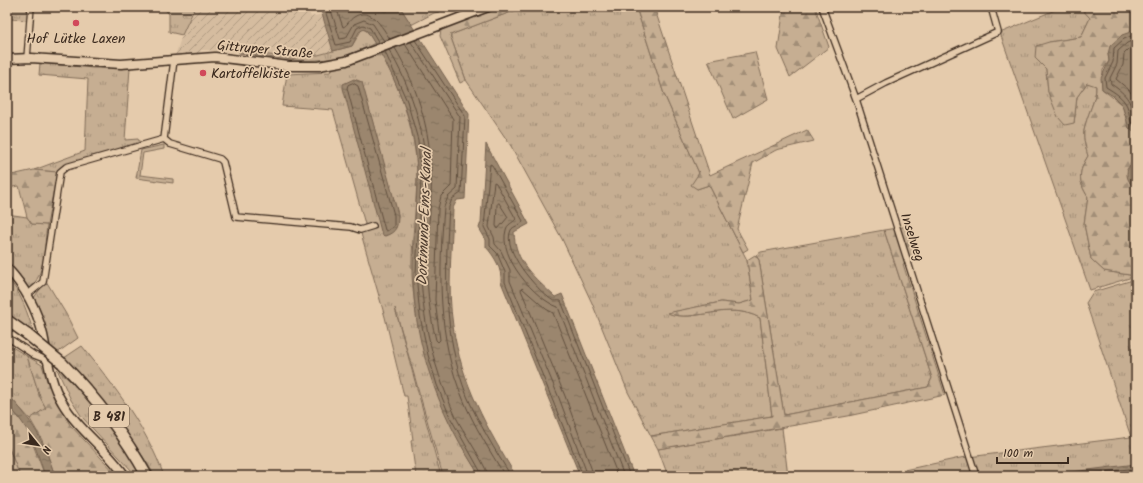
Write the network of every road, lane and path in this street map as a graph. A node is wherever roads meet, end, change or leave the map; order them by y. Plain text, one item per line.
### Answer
1 (31, 7) edge
2 (488, 7) edge
3 (822, 7) edge
4 (991, 7) edge
5 (26, 58) junction
6 (7, 59) edge
7 (174, 60) junction
8 (856, 99) junction
9 (164, 139) junction
10 (373, 226) dead end
11 (7, 268) edge
12 (27, 295) junction
13 (7, 320) edge
14 (7, 337) edge
15 (47, 360) junction
16 (125, 476) edge
17 (147, 476) edge
18 (976, 476) edge

1 - 5 street
2 - 7 street, Gittruper Straße
3 - 8 street, Inselweg
4 - 8 street
5 - 6 street, Gittruper Straße
5 - 7 street, Gittruper Straße
7 - 9 street
8 - 18 street, Inselweg
9 - 10 street
9 - 12 street
11 - 12 street
12 - 15 street
13 - 17 highway, B 481, bridge
14 - 15 street
15 - 16 street

